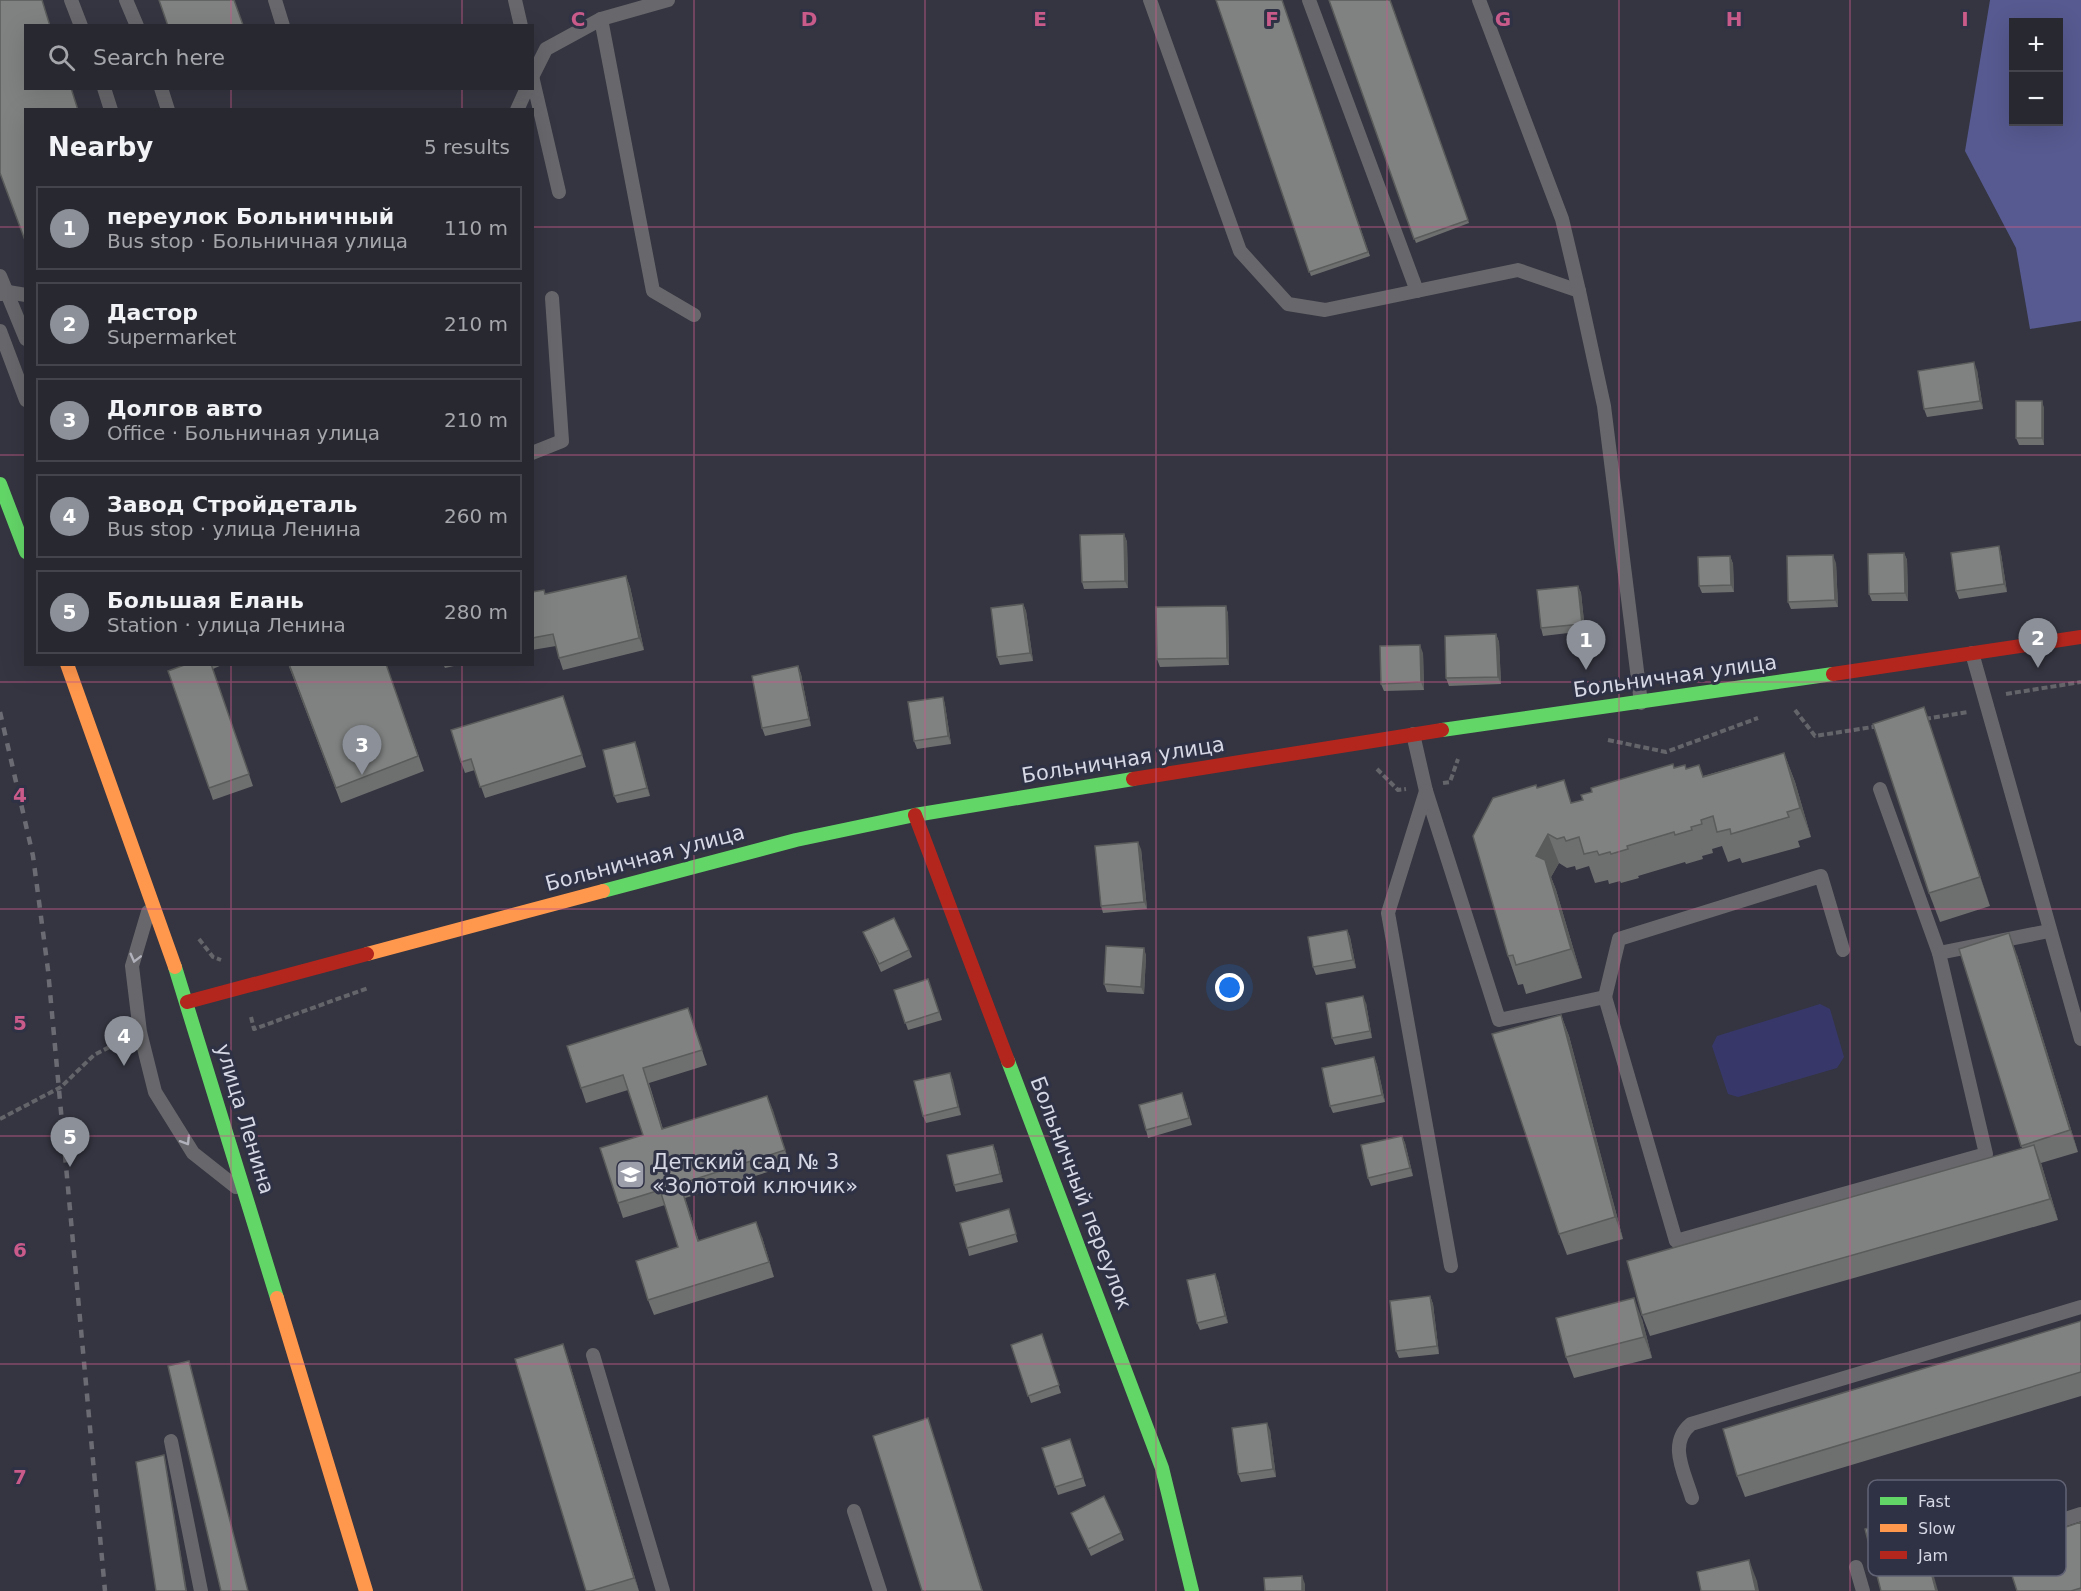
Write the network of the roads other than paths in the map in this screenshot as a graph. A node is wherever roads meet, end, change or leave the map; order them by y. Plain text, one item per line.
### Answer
1 (71, 0) edge
2 (126, 0) edge
3 (274, 0) edge
4 (515, 0) edge
5 (668, 0) edge
6 (1150, 0) edge
7 (1309, 0) edge
8 (1479, 0) edge
9 (638, 4) edge
10 (601, 20) junction
11 (80, 24) edge
12 (136, 24) edge
13 (282, 24) edge
14 (521, 24) edge
15 (534, 74) edge
16 (534, 80) edge
17 (105, 90) edge
18 (162, 90) edge
19 (526, 90) edge
20 (110, 108) edge
21 (167, 108) edge
22 (518, 108) edge
23 (559, 192) dead end
24 (0, 276) edge
25 (1417, 291) junction
26 (1579, 291) junction
27 (4, 294) edge
28 (24, 295) edge
29 (552, 298) dead end
30 (694, 315) dead end
31 (0, 332) edge
32 (24, 335) edge
33 (24, 395) edge
34 (534, 452) edge
35 (0, 484) edge
36 (24, 547) edge
37 (2081, 637) edge
38 (1972, 653) junction
39 (68, 666) edge
40 (1641, 703) junction
41 (1413, 734) junction
42 (1425, 789) junction
43 (1880, 789) edge
44 (915, 815) junction
45 (151, 901) junction
46 (2049, 931) junction
47 (1843, 950) dead end
48 (1939, 953) junction
49 (1605, 997) junction
50 (188, 1002) junction
51 (2081, 1039) edge
52 (246, 1195) junction
53 (1451, 1266) dead end
54 (2081, 1307) edge
55 (593, 1356) dead end
56 (171, 1441) dead end
57 (1692, 1498) dead end
58 (854, 1511) dead end
59 (2081, 1514) edge
60 (2066, 1519) edge
61 (1856, 1567) dead end
62 (201, 1591) edge
63 (366, 1591) edge
64 (663, 1591) edge
65 (880, 1591) edge
66 (1192, 1591) edge
67 (1863, 1591) edge

1 - 11 lane
2 - 12 lane
3 - 13 lane
4 - 14 lane
5 - 9 lane
6 - 25 lane
7 - 25 lane
8 - 26 lane
9 - 10 lane
10 - 15 lane
10 - 30 lane
16 - 23 lane
17 - 20 lane
18 - 21 lane
19 - 22 lane
24 - 27 lane
25 - 26 lane
26 - 40 lane
27 - 28 lane
27 - 32 lane
29 - 34 lane
31 - 33 lane
35 - 36 street
37 - 38 street, Больничная улица
38 - 40 street, Больничная улица
38 - 46 lane
39 - 45 street, улица Ленина
40 - 41 street, Больничная улица
41 - 42 lane
41 - 44 street, Больничная улица
42 - 49 lane
42 - 53 lane
43 - 48 lane
44 - 50 street, Больничная улица
44 - 66 street, Больничный переулок
45 - 50 street, улица Ленина
45 -> 52 lane
46 - 48 lane
46 - 51 lane
47 - 49 lane
48 - 49 lane
50 - 52 street, улица Ленина
52 - 63 street, улица Ленина
54 - 57 lane
55 - 64 lane
56 - 62 lane
58 - 65 lane
59 - 60 lane
61 - 67 lane

